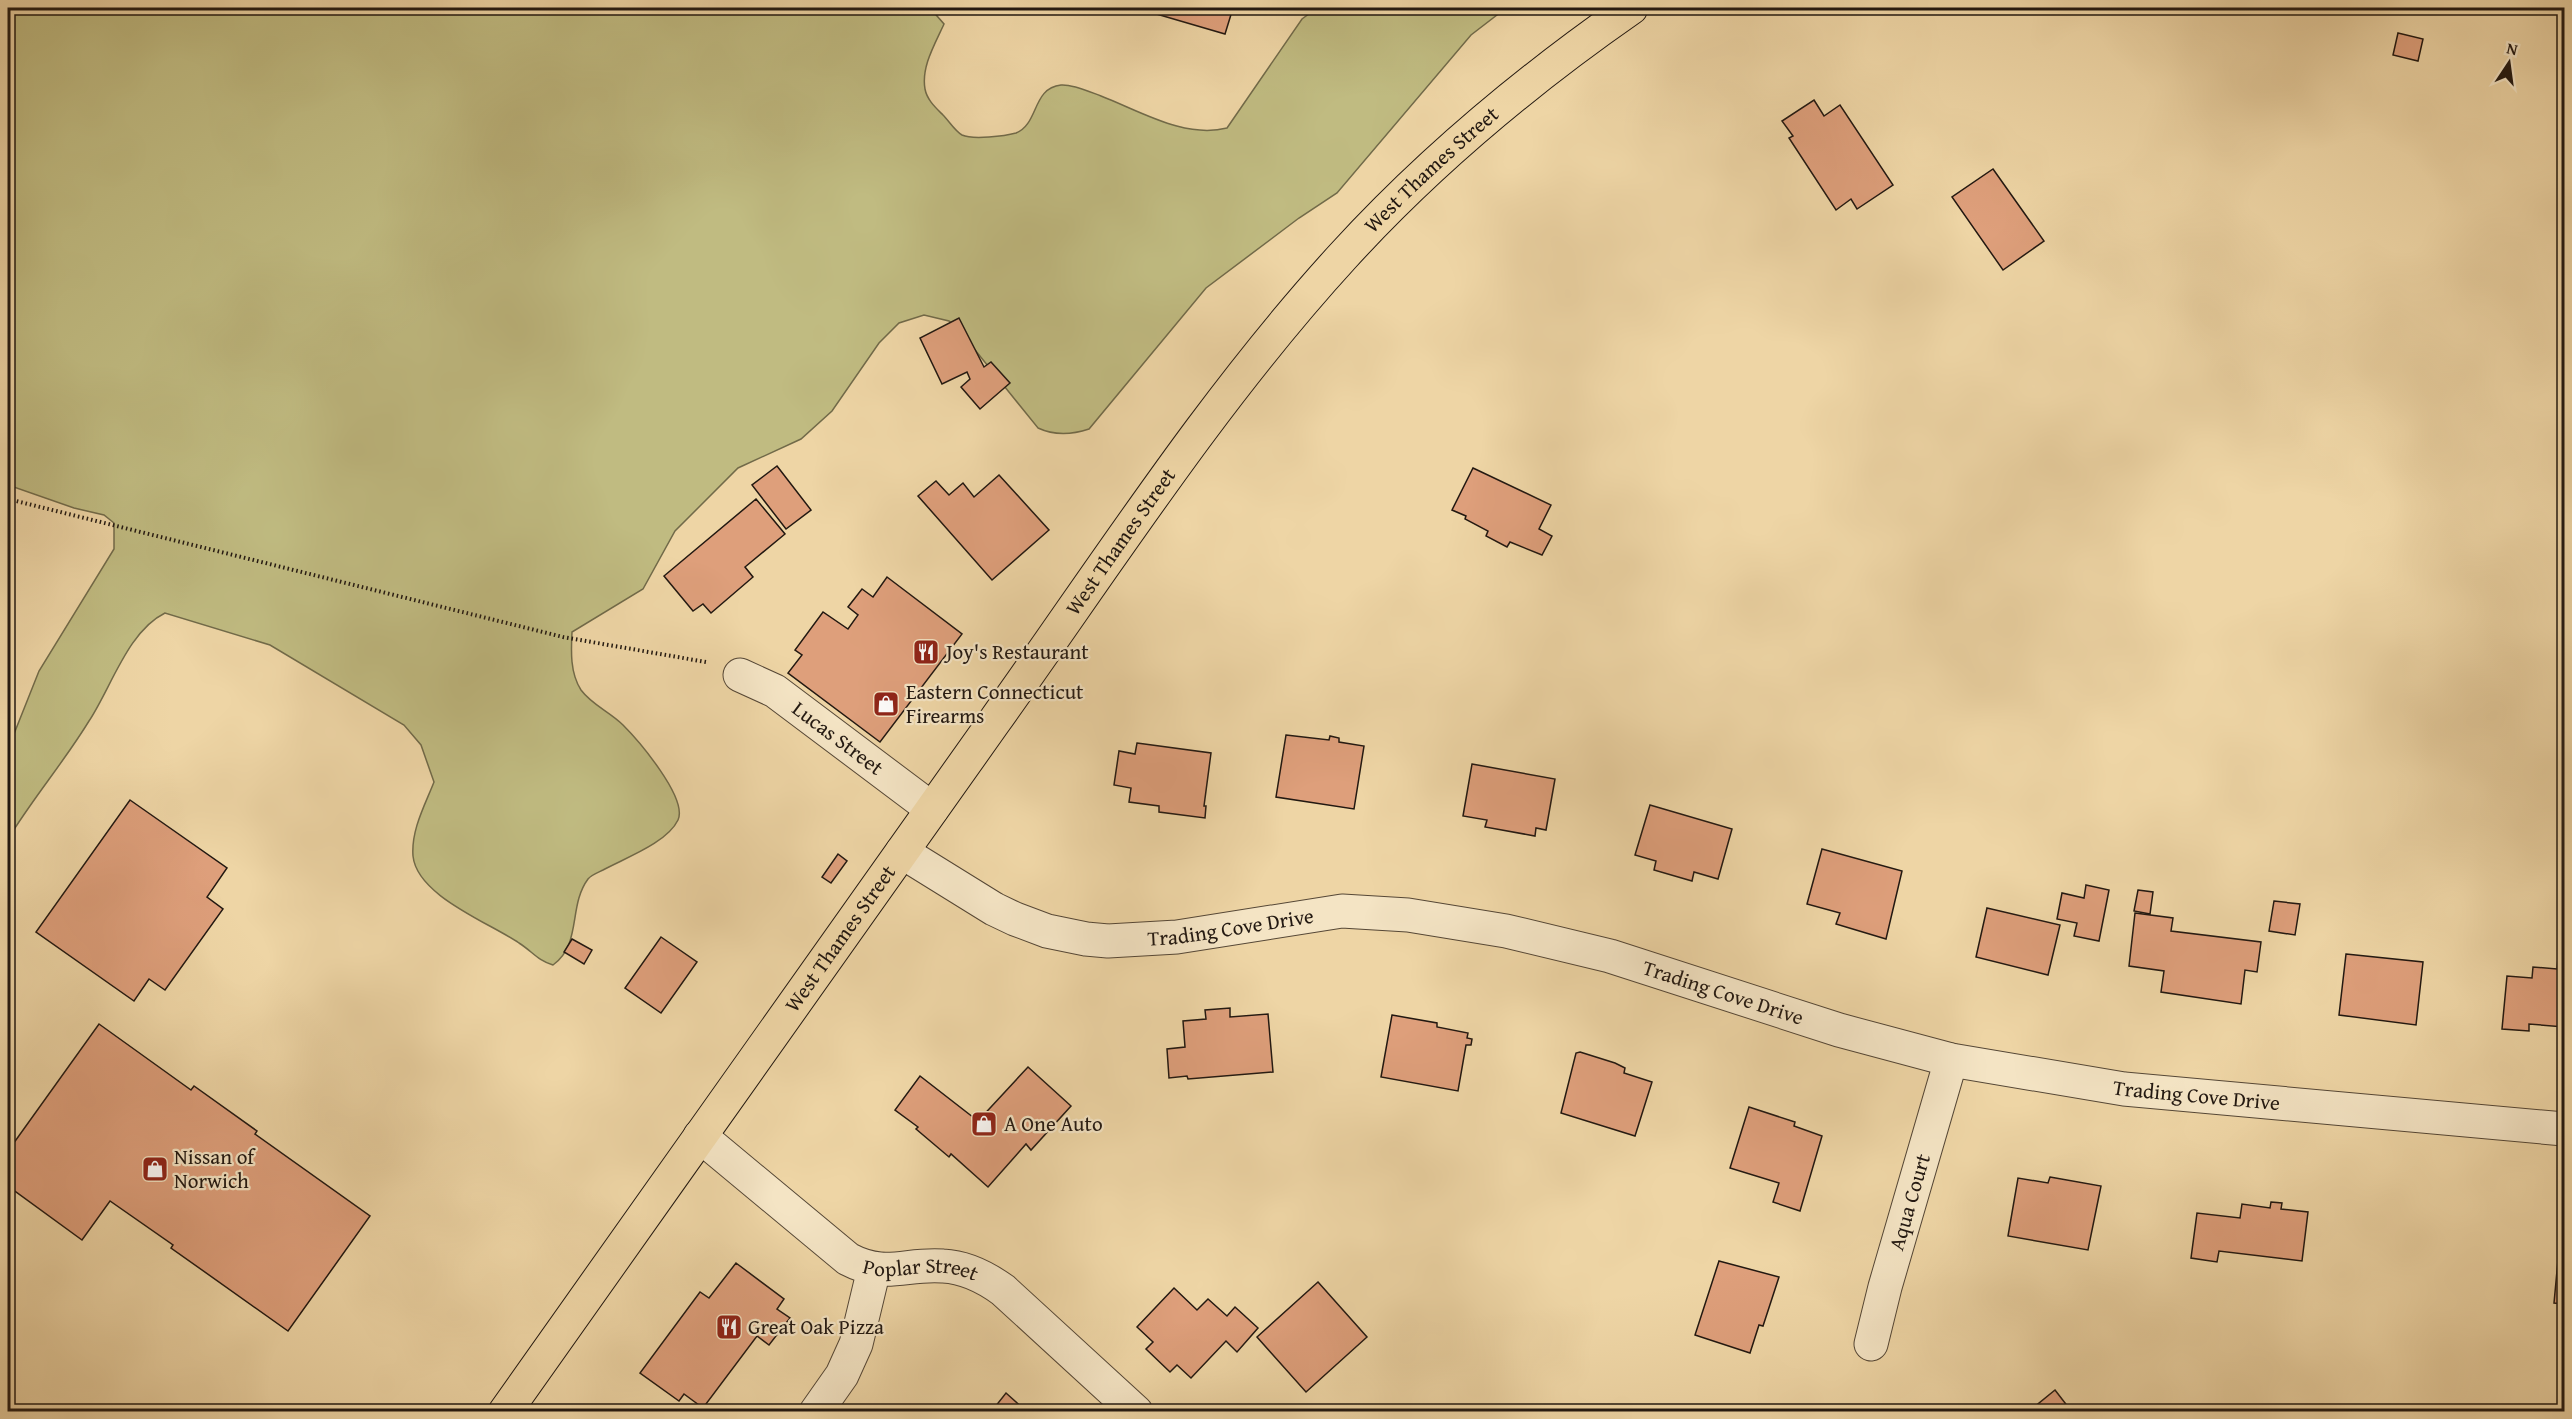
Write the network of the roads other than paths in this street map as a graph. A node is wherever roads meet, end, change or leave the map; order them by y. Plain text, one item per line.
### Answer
1 (1631, 8) edge
2 (740, 675) road end
3 (932, 809) junction
4 (902, 852) junction
5 (1951, 1060) junction
6 (2565, 1129) edge
7 (700, 1136) junction
8 (874, 1269) junction
9 (1871, 1344) dead end
10 (505, 1412) edge
11 (816, 1412) edge
12 (1136, 1412) edge

1 - 3 main road, West Thames Street
2 - 3 street, Lucas Street
3 - 4 main road, West Thames Street
4 - 5 street, Trading Cove Drive
4 - 7 main road, West Thames Street
5 - 6 street, Trading Cove Drive
5 - 9 street, Aqua Court
7 - 8 street, Poplar Street
7 - 10 main road, West Thames Street
8 - 11 street
8 - 12 street, Poplar Street

